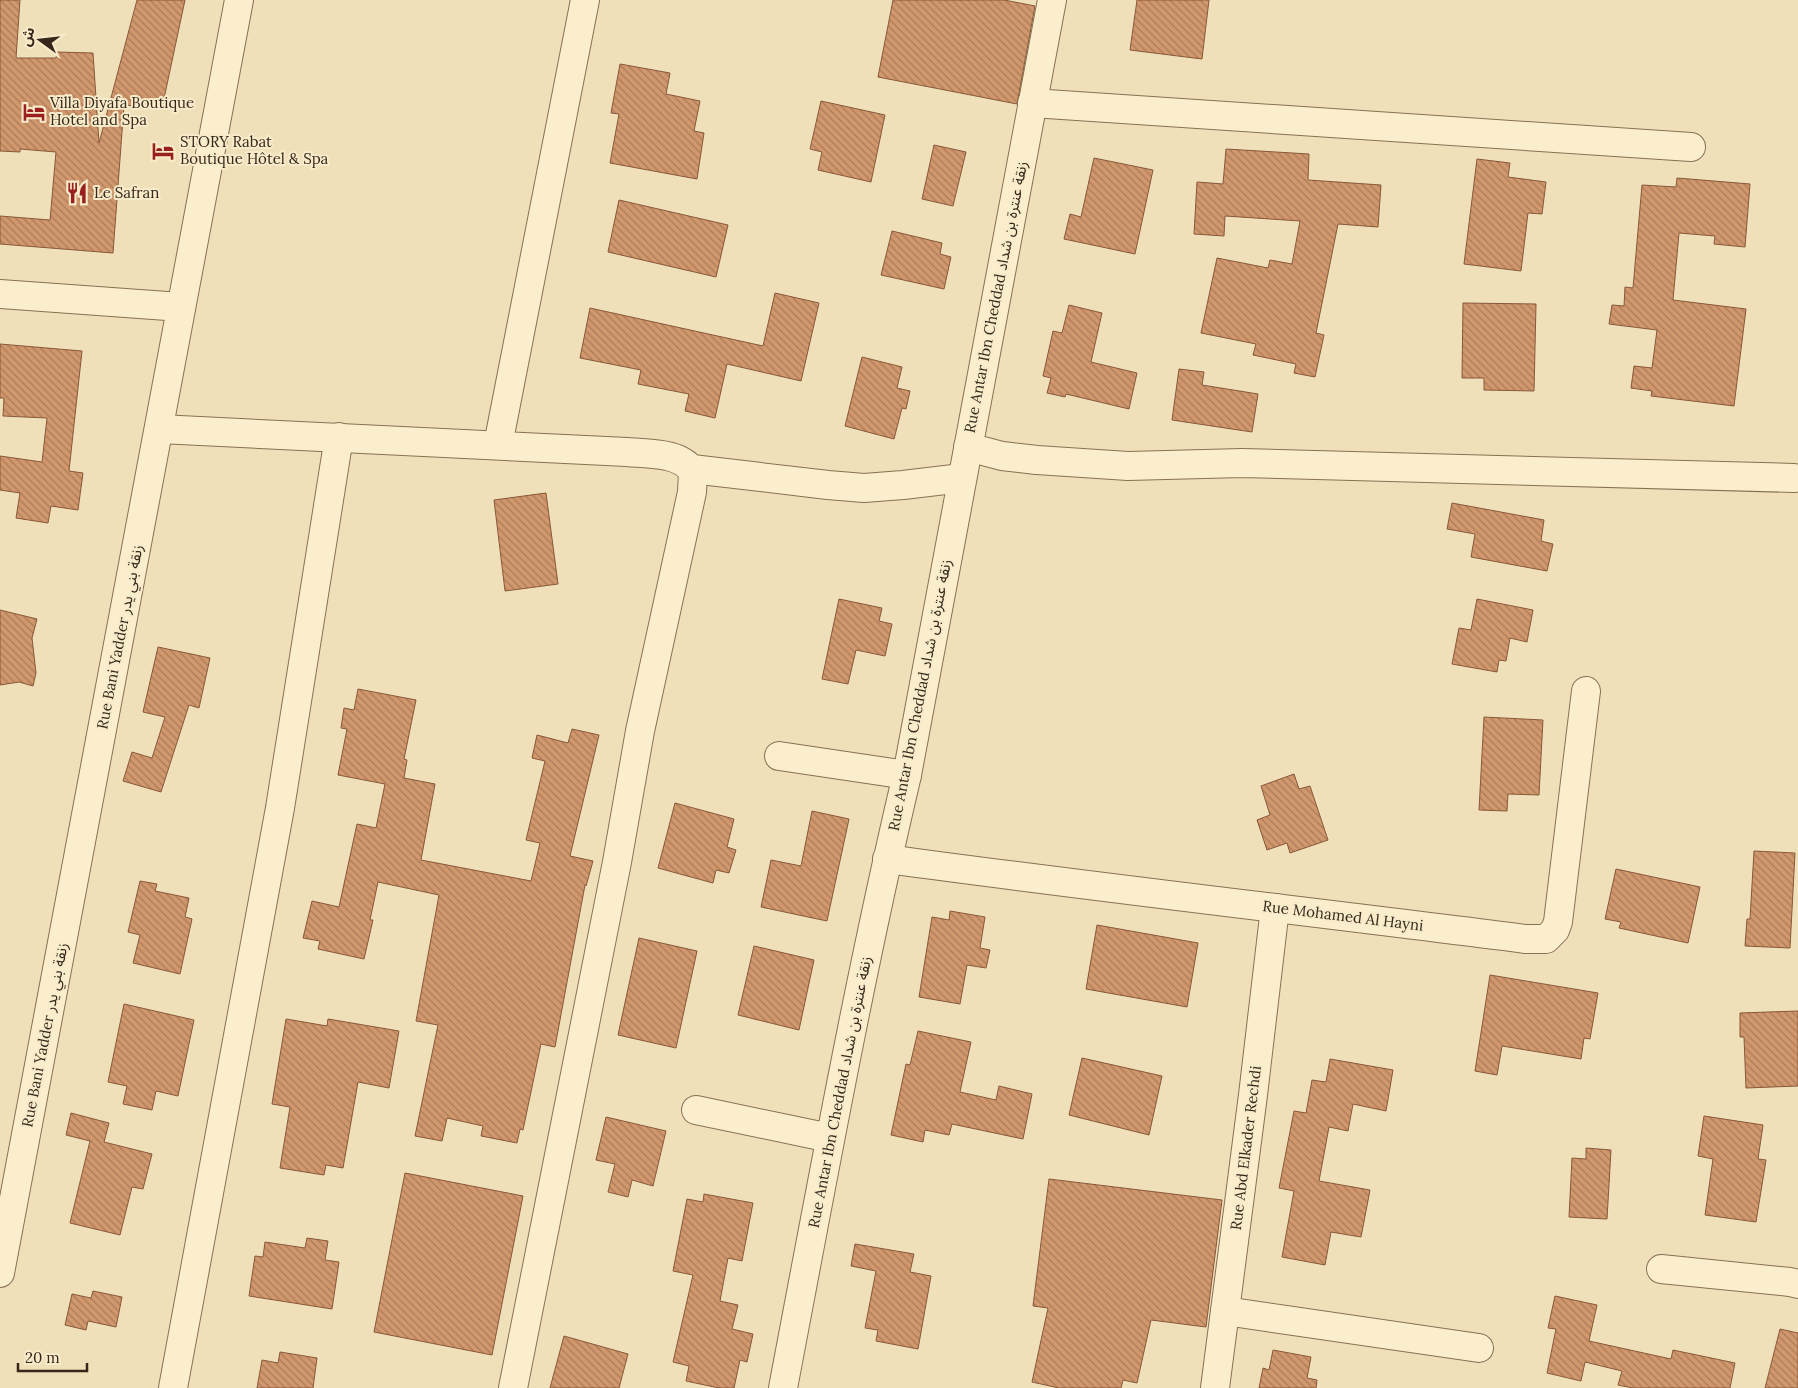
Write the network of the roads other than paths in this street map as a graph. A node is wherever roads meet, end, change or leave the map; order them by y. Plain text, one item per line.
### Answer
1 (239, 0) edge
2 (585, 0) edge
3 (1052, 0) edge
4 (1032, 103) junction
5 (1692, 148) dead end
6 (0, 294) edge
7 (181, 307) junction
8 (159, 429) junction
9 (339, 437) junction
10 (498, 445) junction
11 (968, 447) junction
12 (692, 469) junction
13 (962, 478) junction
14 (1794, 478) dead end
15 (1586, 691) dead end
16 (779, 756) dead end
17 (907, 775) junction
18 (887, 859) junction
19 (1275, 908) junction
20 (696, 1110) dead end
21 (830, 1138) junction
22 (1661, 1268) dead end
23 (0, 1273) edge
24 (1798, 1284) edge
25 (1225, 1311) junction
26 (1479, 1348) dead end
27 (173, 1388) edge
28 (513, 1388) edge
29 (783, 1388) edge
30 (1215, 1388) edge

1 - 7 street, Rue Bani Yadder زنقة بني يدر
2 - 10 street
3 - 4 street, Rue Antar Ibn Cheddad زنقة عنترة بن شداد
4 - 5 street
4 - 11 street, Rue Antar Ibn Cheddad زنقة عنترة بن شداد
6 - 7 street
7 - 8 street, Rue Bani Yadder زنقة بني يدر
8 - 9 street
8 - 23 street, Rue Bani Yadder زنقة بني يدر
9 - 10 street
9 - 27 street
10 - 12 street
11 - 13 street, Rue Antar Ibn Cheddad زنقة عنترة بن شداد
11 - 14 street
12 - 13 street
12 - 28 street
13 - 17 street, Rue Antar Ibn Cheddad زنقة عنترة بن شداد
15 - 19 street, Rue Mohamed Al Hayni
16 - 17 street
17 - 18 street, Rue Antar Ibn Cheddad زنقة عنترة بن شداد
18 - 19 street, Rue Mohamed Al Hayni
18 - 21 street, Rue Antar Ibn Cheddad زنقة عنترة بن شداد
19 - 25 street, Rue Abd Elkader Rechdi
20 - 21 street
21 - 29 street, Rue Antar Ibn Cheddad زنقة عنترة بن شداد
22 - 24 street
25 - 26 street
25 - 30 street, Rue Abd Elkader Rechdi

